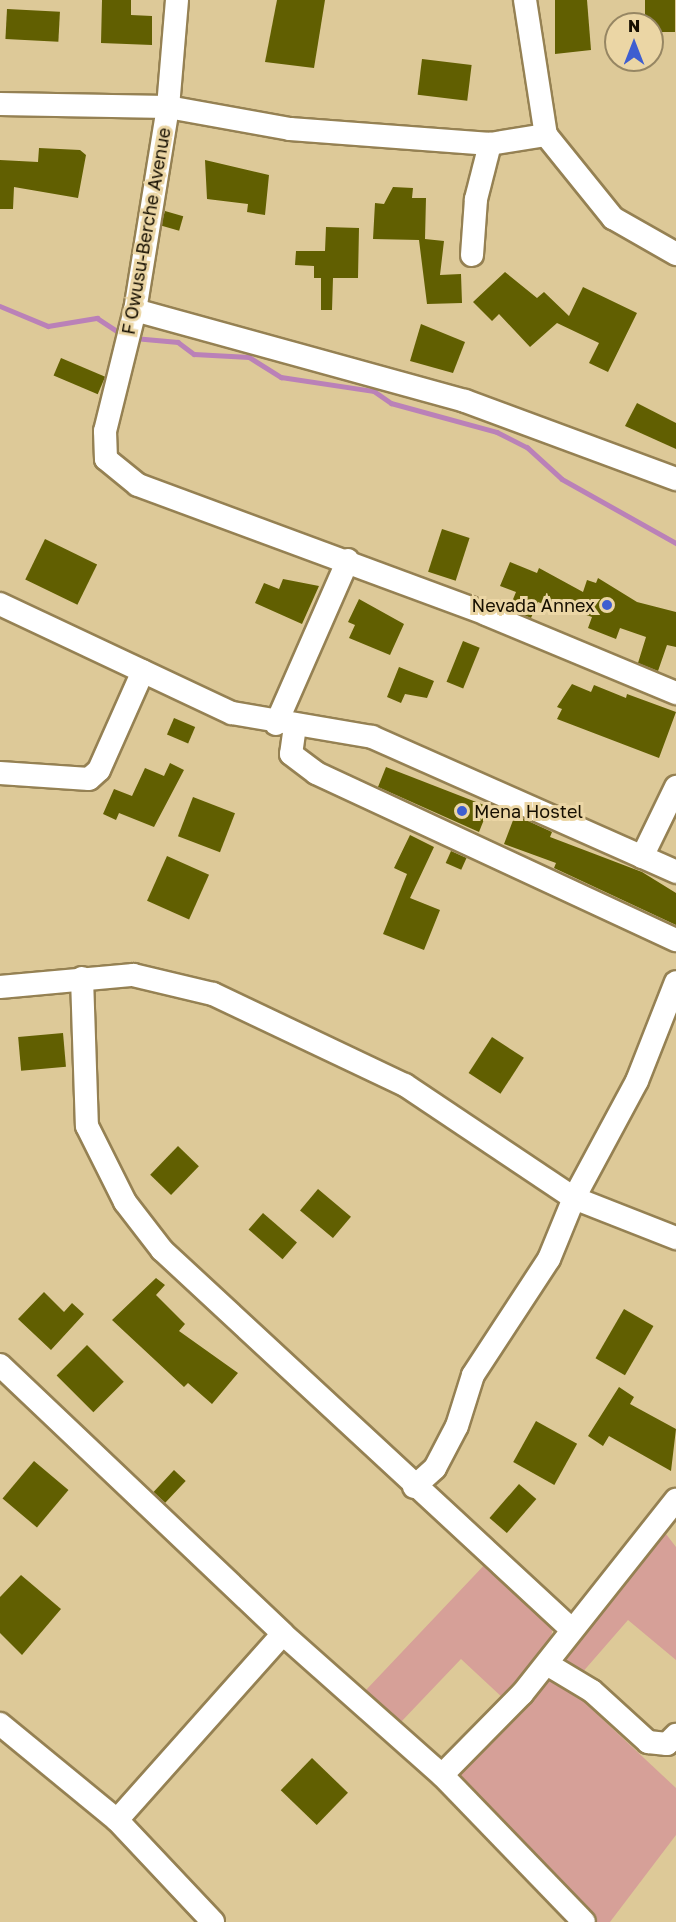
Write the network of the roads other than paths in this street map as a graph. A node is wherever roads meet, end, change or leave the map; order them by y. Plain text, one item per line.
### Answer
1 (177, 0) edge
2 (525, 0) edge
3 (0, 104) edge
4 (168, 107) junction
5 (546, 135) junction
6 (490, 144) junction
7 (676, 254) edge
8 (472, 255) dead end
9 (135, 310) junction
10 (676, 479) edge
11 (348, 560) junction
12 (0, 604) edge
13 (143, 671) junction
14 (676, 693) edge
15 (286, 725) junction
16 (0, 773) edge
17 (676, 787) edge
18 (642, 857) junction
19 (676, 872) edge
20 (676, 940) edge
21 (82, 978) junction
22 (676, 982) edge
23 (0, 987) edge
24 (574, 1198) junction
25 (676, 1238) edge
26 (0, 1365) edge
27 (414, 1487) junction
28 (676, 1500) edge
29 (570, 1628) junction
30 (283, 1634) junction
31 (547, 1664) junction
32 (0, 1724) edge
33 (676, 1736) edge
34 (442, 1775) junction
35 (117, 1820) junction
36 (213, 1922) edge
37 (584, 1922) edge

1 - 4 street, F Owusu-Berche Avenue
2 - 5 street
3 - 4 street
4 - 6 street
4 - 9 street, F Owusu-Berche Avenue
5 - 6 street
5 - 7 street
6 - 8 street
9 - 10 street
9 - 11 street, F Owusu-Berche Avenue
11 - 14 street
11 - 15 street
12 - 13 street
13 - 15 street
13 - 16 street
15 - 18 street
15 - 20 street
17 - 18 street
18 - 19 street
21 - 23 street
21 - 24 street
21 - 27 street
22 - 24 street
24 - 25 street
24 - 27 street
26 - 30 street
27 - 29 street
28 - 29 street
29 - 31 street
30 - 34 street
30 - 35 street
31 - 33 street
31 - 34 street
32 - 35 street
34 - 37 street
35 - 36 street

